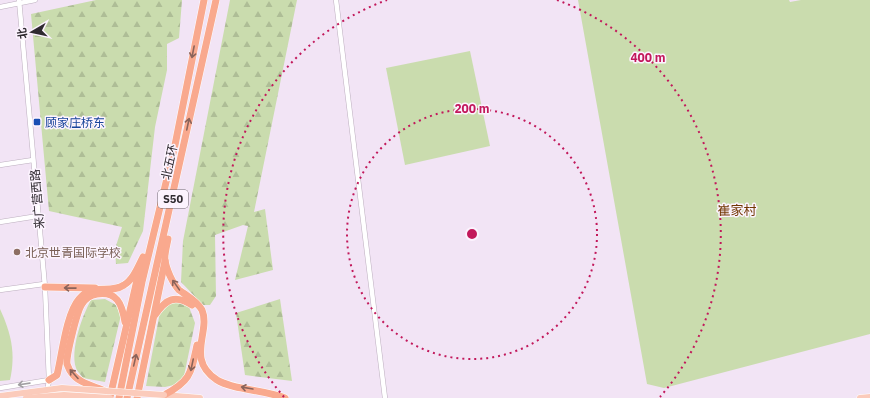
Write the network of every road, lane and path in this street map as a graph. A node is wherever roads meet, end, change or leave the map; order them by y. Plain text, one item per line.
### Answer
1 (35, 0) edge
2 (202, 0) edge
3 (216, 0) edge
4 (336, 0) edge
5 (20, 1) edge
6 (0, 7) edge
7 (34, 160) junction
8 (0, 165) edge
9 (173, 200) junction
10 (161, 204) junction
11 (38, 216) junction
12 (0, 222) edge
13 (143, 258) junction
14 (165, 260) junction
15 (45, 286) junction
16 (95, 288) junction
17 (0, 290) edge
18 (155, 315) junction
19 (125, 326) junction
20 (49, 380) junction
21 (0, 388) edge
22 (164, 394) junction
23 (0, 396) edge
24 (109, 396) edge
25 (870, 396) edge
26 (90, 397) edge
27 (26, 398) edge
28 (47, 398) edge
29 (119, 398) edge
30 (127, 398) edge
31 (137, 398) edge
32 (200, 398) edge
33 (285, 398) edge
34 (385, 398) edge
35 (860, 398) edge

1 - 5 street
2 -> 10 highway, 北五环 / S50
9 -> 3 highway, 北五环 / S50
4 - 34 street
5 - 6 street
5 - 7 street, 来广营西路
7 - 8 street
7 - 11 street, 来广营西路
9 - 14 highway
30 -> 9 highway, 北五环 / S50
10 - 13 highway
10 - 29 highway, 北五环 / S50
11 - 12 street
11 - 15 street, 来广营西路
13 - 16 highway
13 - 19 highway
14 - 18 highway
33 -> 14 highway
16 -> 15 highway
15 - 17 street
15 - 20 street, 来广营西路
16 - 20 highway
18 -> 22 highway
18 - 31 highway
19 - 24 highway
24 -> 19 highway
20 -> 21 street
20 - 28 street, 来广营西路
22 - 24 main road, bridge
22 - 32 main road
23 - 24 main road, bridge
24 - 26 main road, bridge
25 - 35 main road
26 - 27 main road, bridge

